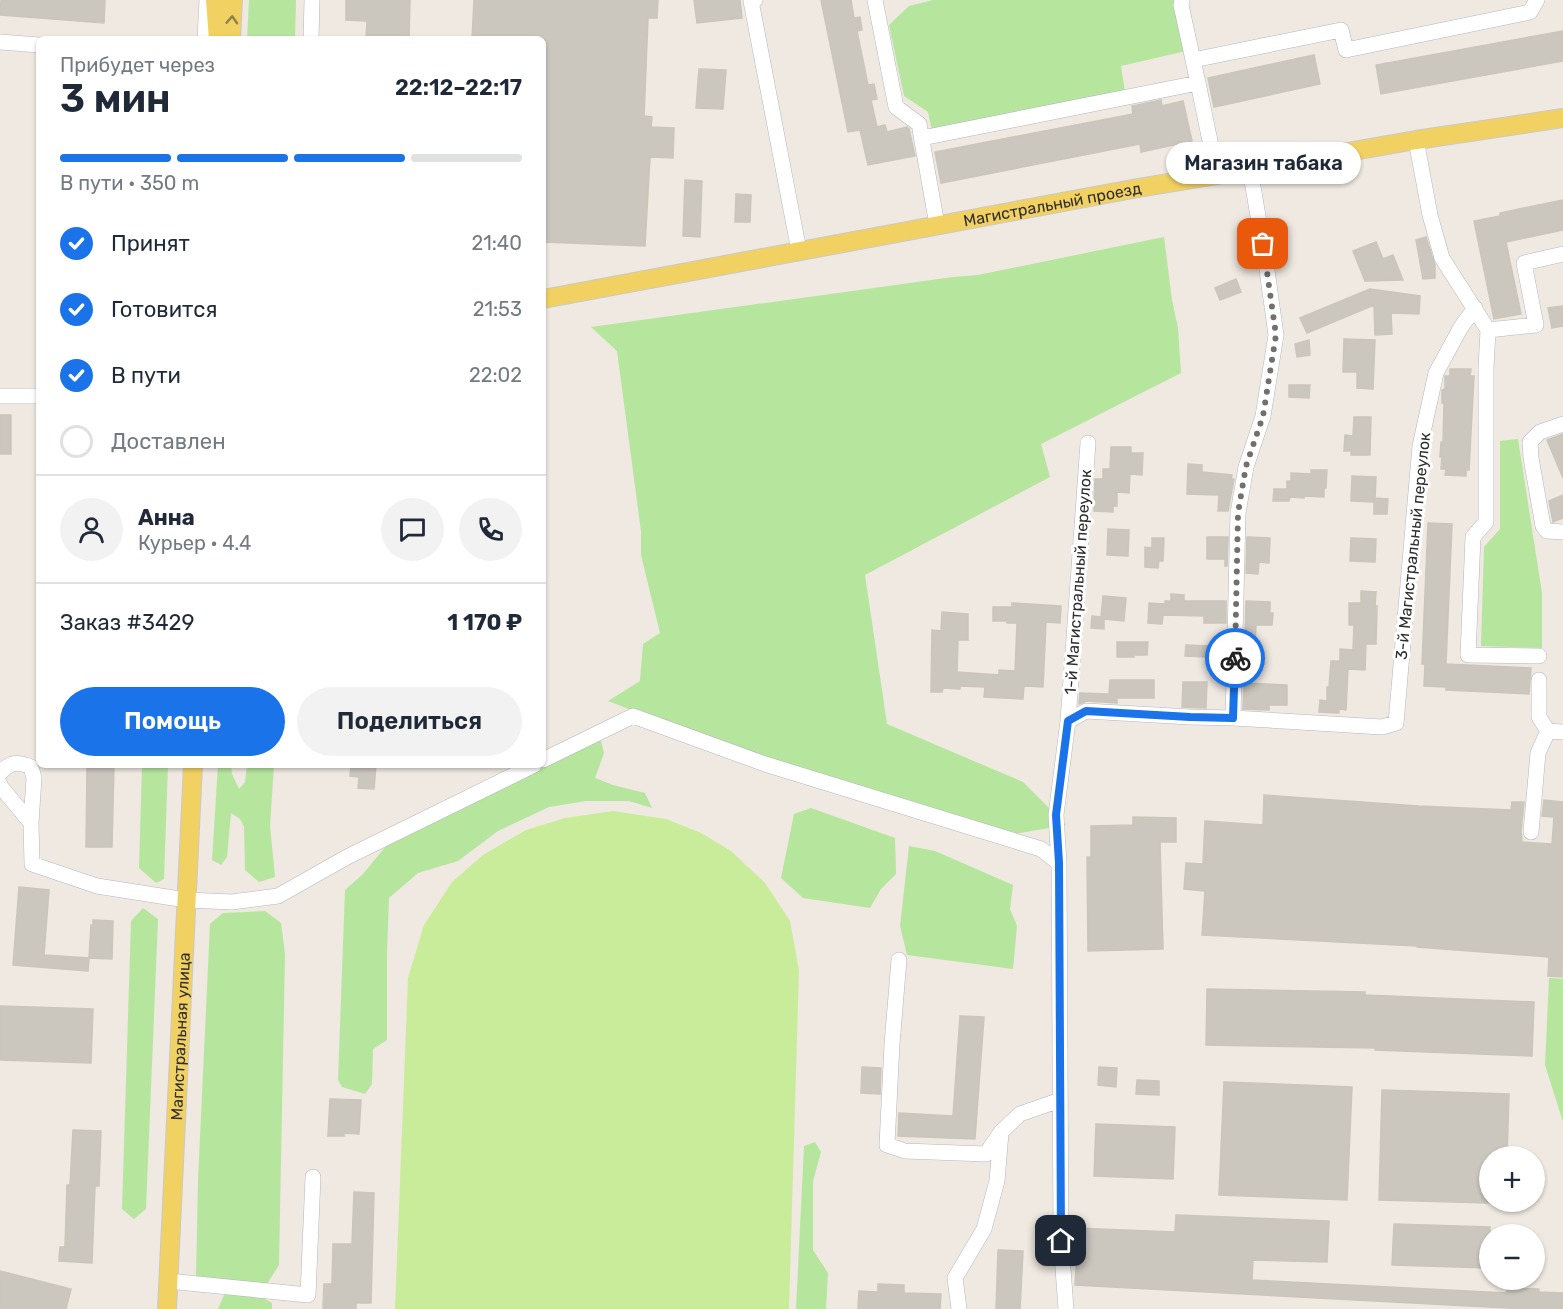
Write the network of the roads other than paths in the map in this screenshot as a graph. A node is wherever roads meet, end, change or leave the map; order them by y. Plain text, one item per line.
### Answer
1 (207, 0) edge
2 (215, 0) edge
3 (233, 0) edge
4 (312, 0) edge
5 (755, 0) edge
6 (874, 0) edge
7 (1182, 0) edge
8 (1537, 0) edge
9 (205, 36) edge
10 (218, 36) edge
11 (231, 36) edge
12 (311, 36) edge
13 (0, 42) edge
14 (36, 45) edge
15 (1193, 60) junction
16 (1198, 83) junction
17 (1563, 118) edge
18 (921, 138) junction
19 (1416, 140) junction
20 (1250, 169) junction
21 (1217, 175) junction
22 (938, 225) junction
23 (799, 251) junction
24 (1563, 254) edge
25 (546, 298) edge
26 (1475, 308) junction
27 (1488, 330) junction
28 (0, 396) edge
29 (36, 396) edge
30 (1563, 424) edge
31 (1088, 443) dead end
32 (1563, 532) edge
33 (1539, 656) dead end
34 (1539, 680) dead end
35 (1233, 718) junction
36 (1068, 721) junction
37 (1555, 731) edge
38 (546, 759) edge
39 (193, 768) edge
40 (528, 768) edge
41 (0, 773) edge
42 (0, 784) edge
43 (31, 822) junction
44 (1532, 832) dead end
45 (1059, 863) junction
46 (186, 900) junction
47 (900, 960) dead end
48 (1060, 1100) junction
49 (1001, 1132) junction
50 (313, 1177) dead end
51 (168, 1281) junction
52 (167, 1309) edge
53 (959, 1309) edge
54 (1066, 1309) edge

1 - 9 street
2 - 10 main road
11 -> 3 main road
4 - 12 street
5 - 23 street
6 - 18 street
7 - 15 street
8 - 15 street
13 - 14 street
15 - 16 street
16 - 18 street
16 - 21 street
17 - 19 main road, Магистральный проезд
18 - 22 street
19 - 20 main road, Магистральный проезд
19 - 26 street
20 - 21 main road, Магистральный проезд
20 - 35 street
21 - 22 main road, Магистральный проезд
22 - 23 main road, Магистральный проезд
23 - 25 main road, Магистральный проезд
24 - 27 street
26 - 27 street
26 - 35 street, 3-й Магистральный переулок
27 - 33 street
28 - 29 street
30 - 32 street
31 - 36 street, 1-й Магистральный переулок
34 - 37 street
35 - 36 street
36 - 45 street, 1-й Магистральный переулок
37 - 44 street
38 - 45 street
39 - 46 main road, Магистральная улица
40 - 46 street
41 - 43 street
42 - 43 street
43 - 46 street
45 - 48 street, 1-й Магистральный переулок
46 - 51 main road, Магистральная улица
47 - 49 street
48 - 49 street
48 - 54 street, 1-й Магистральный переулок
49 - 53 street
50 - 51 street
51 - 52 main road, Магистральная улица

